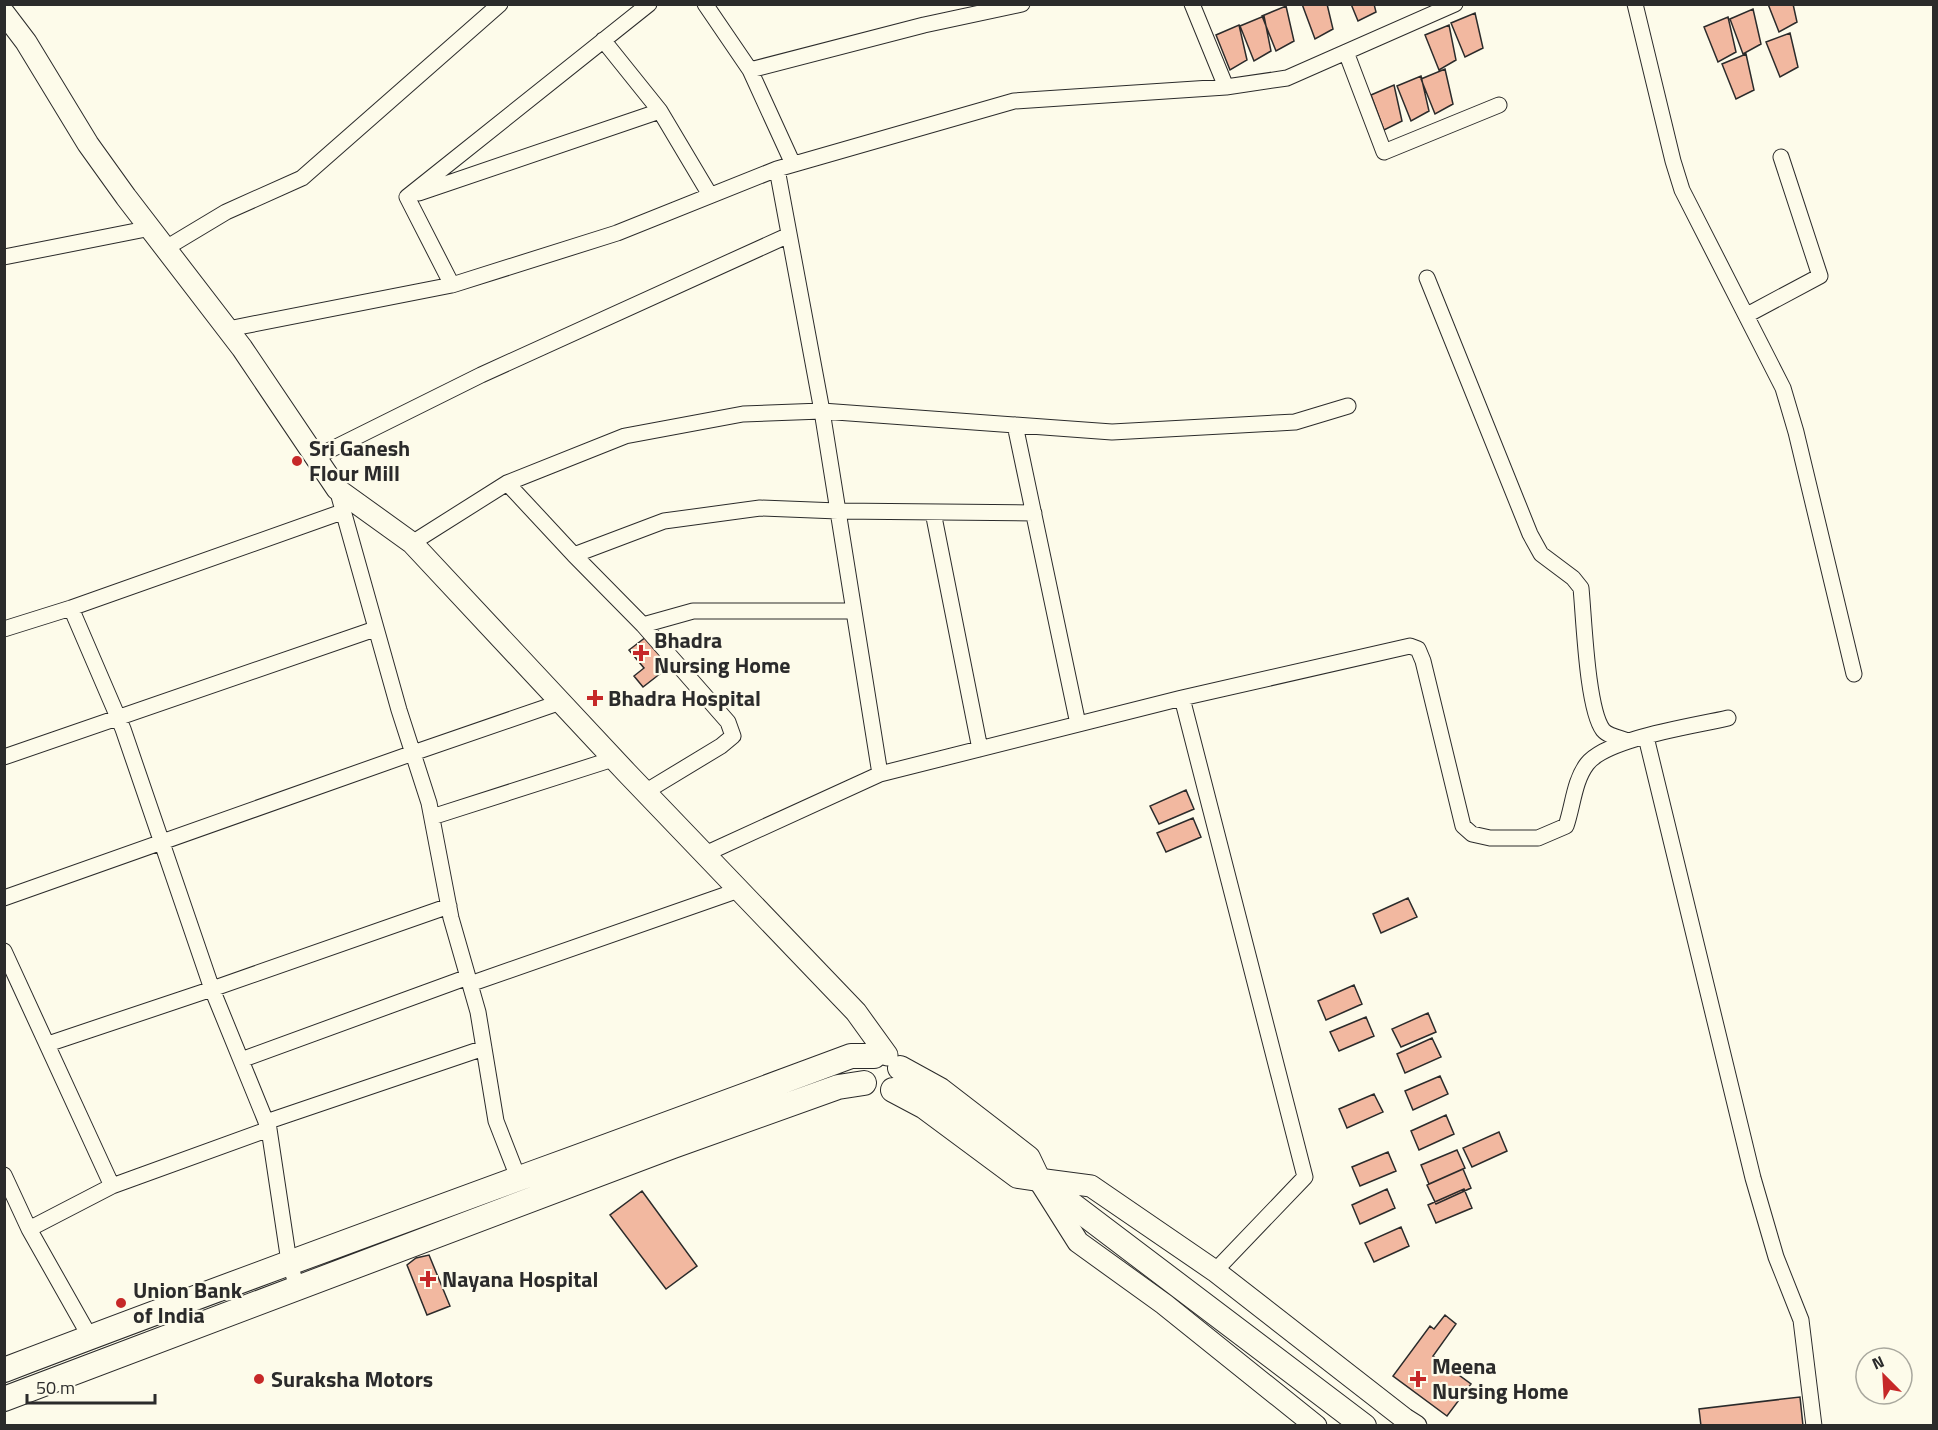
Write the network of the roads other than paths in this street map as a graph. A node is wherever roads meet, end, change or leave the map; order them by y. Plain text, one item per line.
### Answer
1 (500, 4) edge
2 (648, 4) edge
3 (705, 4) edge
4 (1022, 4) edge
5 (1192, 4) edge
6 (1455, 4) edge
7 (1635, 4) edge
8 (4, 13) edge
9 (603, 40) junction
10 (1346, 52) junction
11 (750, 70) junction
12 (1226, 87) junction
13 (1499, 105) dead end
14 (660, 111) junction
15 (1781, 157) dead end
16 (793, 165) junction
17 (777, 169) junction
18 (710, 195) junction
19 (407, 197) junction
20 (150, 228) junction
21 (789, 235) junction
22 (166, 248) junction
23 (4, 257) edge
24 (1426, 278) dead end
25 (452, 285) junction
26 (1747, 315) junction
27 (228, 329) junction
28 (1348, 406) dead end
29 (822, 411) junction
30 (1015, 424) junction
31 (316, 457) junction
32 (507, 483) junction
33 (337, 489) junction
34 (838, 511) junction
35 (342, 512) junction
36 (933, 512) junction
37 (1034, 513) junction
38 (412, 543) junction
39 (574, 555) junction
40 (71, 608) junction
41 (854, 611) junction
42 (643, 625) junction
43 (4, 629) edge
44 (375, 629) junction
45 (1854, 674) dead end
46 (1182, 698) junction
47 (561, 702) junction
48 (118, 718) junction
49 (1728, 718) dead end
50 (1078, 724) junction
51 (1646, 737) junction
52 (1628, 741) junction
53 (980, 748) junction
54 (413, 753) junction
55 (4, 757) edge
56 (613, 759) junction
57 (880, 774) junction
58 (645, 792) junction
59 (432, 817) junction
60 (161, 842) junction
61 (705, 854) junction
62 (739, 890) junction
63 (4, 898) edge
64 (449, 906) junction
65 (4, 951) edge
66 (469, 980) junction
67 (212, 989) junction
68 (48, 1044) junction
69 (484, 1048) junction
70 (241, 1060) junction
71 (889, 1067) junction
72 (268, 1126) junction
73 (4, 1175) edge
74 (1038, 1179) junction
75 (519, 1180) junction
76 (112, 1186) junction
77 (29, 1229) junction
78 (289, 1262) junction
79 (1215, 1271) junction
80 (298, 1289) junction
81 (90, 1337) junction
82 (4, 1370) edge
83 (4, 1399) edge
84 (1316, 1425) edge
85 (1364, 1425) edge
86 (1416, 1425) edge
87 (1814, 1425) edge

1 - 22 street
2 - 9 street
3 - 11 street
4 - 11 street
5 - 12 street
6 - 10 street
7 - 26 street
8 - 20 street
9 - 14 street
9 - 19 street
10 - 12 street
10 - 13 street
11 - 16 street
12 - 16 street
14 - 18 street
14 - 19 street
15 - 26 street
16 - 17 street
17 - 18 street
17 - 21 street
18 - 25 street
19 - 25 street
20 - 22 street
20 - 23 street
21 - 29 street
21 - 31 street
22 - 27 street
24 - 52 street
25 - 27 street
26 - 45 street
27 - 31 street
28 - 30 street
29 - 30 street
29 - 32 street
29 - 34 street
30 - 37 street
31 - 33 street
32 - 38 street
32 - 39 street
33 - 35 street
33 - 38 street
34 - 36 street
34 - 39 street
34 - 41 street
35 - 40 street
35 - 44 street
36 - 37 street
36 - 53 street
37 - 50 street
38 - 47 street
39 - 42 street
40 - 43 street
40 - 48 street
41 - 42 street
41 - 57 street
42 - 58 street
44 - 48 street
44 - 54 street
46 - 50 street
46 - 52 street
46 - 79 street
47 - 54 street
47 - 56 street
48 - 55 street
48 - 60 street
49 - 51 street
50 - 53 street
51 - 52 street
51 - 87 street
53 - 57 street
54 - 59 street
54 - 60 street
56 - 58 street
56 - 59 street
57 - 61 street
58 - 61 street
59 - 64 street
60 - 63 street
60 - 67 street
61 - 62 street
62 - 66 street
62 - 71 street
64 - 66 street
64 - 67 street
65 - 68 street
66 - 69 street
66 - 70 street
67 - 68 street
67 - 70 street
68 - 76 street
69 - 72 street
69 - 75 street
70 - 72 street
71 - 74 main road
71 - 75 main road
71 - 80 main road
72 - 76 street
72 - 78 street
73 - 77 street
74 - 79 street
74 - 84 street
74 - 85 main road
75 - 78 main road
76 - 77 street
77 - 81 street
78 - 80 street
78 - 81 main road
79 - 86 street
80 - 83 main road
81 - 82 main road

